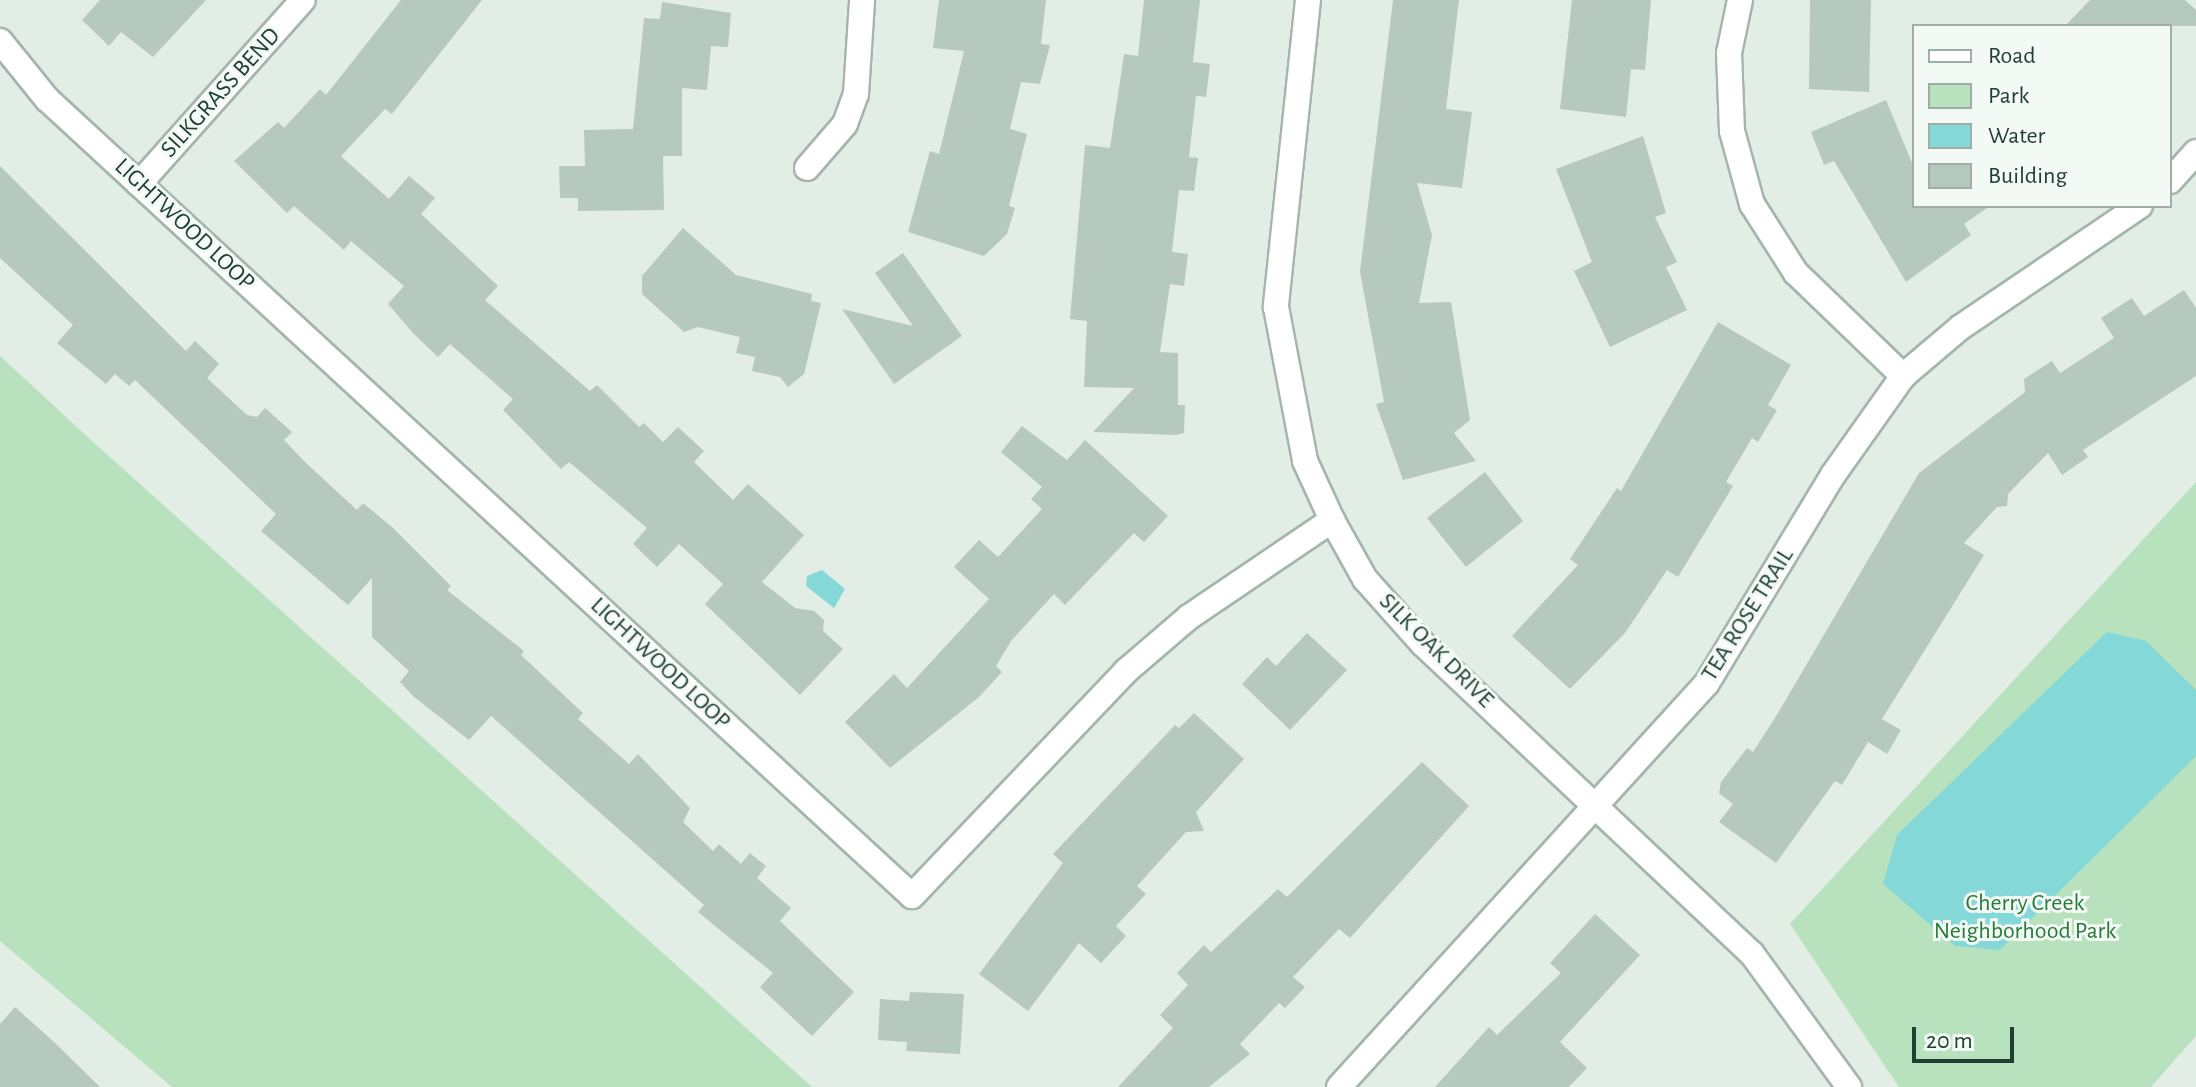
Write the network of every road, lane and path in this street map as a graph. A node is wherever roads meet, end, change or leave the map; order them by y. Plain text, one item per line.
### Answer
1 (303, 0) edge
2 (862, 0) edge
3 (1308, 0) edge
4 (1740, 0) edge
5 (0, 41) edge
6 (2196, 152) edge
7 (807, 168) dead end
8 (2172, 179) edge
9 (139, 184) junction
10 (2137, 208) edge
11 (1903, 376) junction
12 (1332, 520) junction
13 (1597, 805) junction
14 (1339, 1087) edge
15 (1849, 1087) edge

1 - 9 street, SILKGRASS BEND
2 - 7 street
3 - 12 street, SILK OAK DRIVE
4 - 11 street
5 - 9 street, LIGHTWOOD LOOP
6 - 8 street
9 - 12 street, LIGHTWOOD LOOP
10 - 11 street, TEA ROSE TRAIL
11 - 13 street, TEA ROSE TRAIL
12 - 13 street, SILK OAK DRIVE
13 - 14 street, TEA ROSE TRAIL
13 - 15 street, SILK OAK DRIVE

